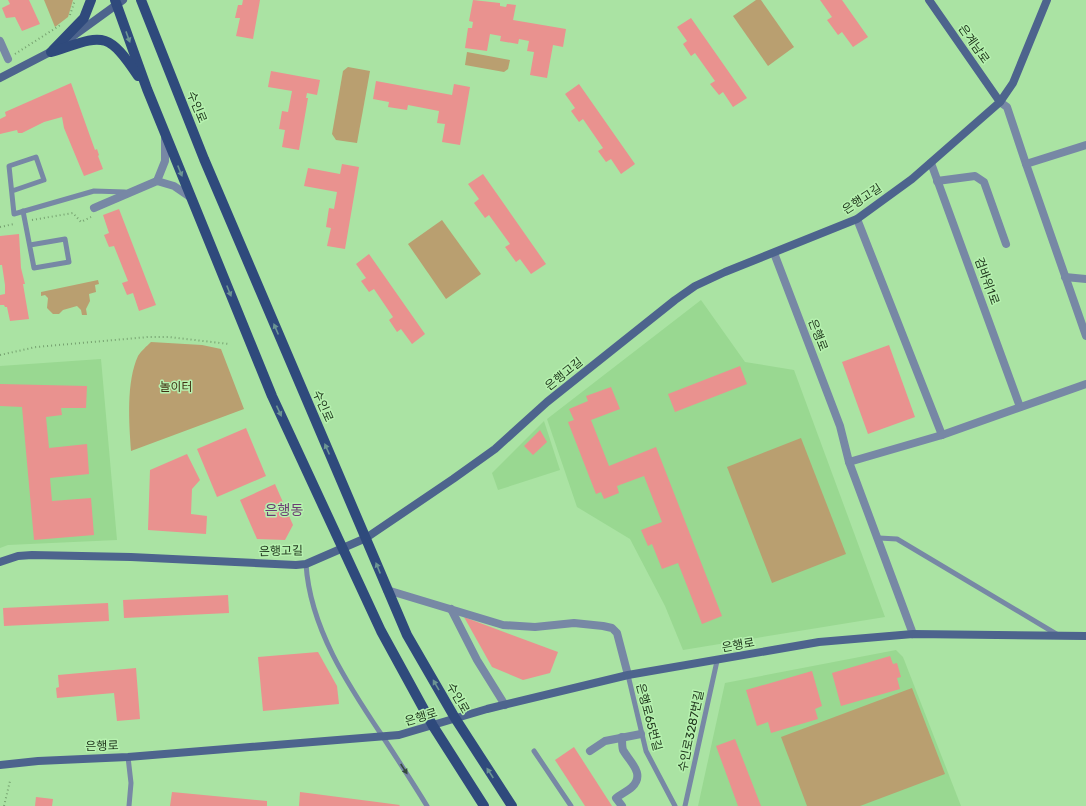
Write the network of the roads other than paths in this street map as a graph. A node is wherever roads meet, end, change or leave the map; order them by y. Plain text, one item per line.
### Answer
1 (91, 0) edge
2 (141, 0) edge
3 (929, 0) edge
4 (1047, 0) edge
5 (118, 2) edge
6 (0, 41) edge
7 (51, 52) junction
8 (8, 59) road end
9 (0, 78) edge
10 (147, 90) junction
11 (1000, 102) junction
12 (165, 135) junction
13 (1086, 145) edge
14 (931, 163) junction
15 (1026, 164) junction
16 (937, 181) junction
17 (157, 182) junction
18 (12, 191) junction
19 (128, 192) junction
20 (190, 197) junction
21 (23, 211) junction
22 (96, 211) road end
23 (857, 219) junction
24 (1006, 244) dead end
25 (30, 245) junction
26 (774, 253) junction
27 (1065, 277) junction
28 (1086, 279) edge
29 (1086, 336) edge
30 (1086, 384) edge
31 (1020, 407) junction
32 (942, 435) junction
33 (849, 462) junction
34 (366, 538) junction
35 (878, 538) junction
36 (342, 549) junction
37 (0, 562) edge
38 (306, 564) junction
39 (387, 590) junction
40 (451, 609) junction
41 (912, 634) junction
42 (1059, 636) junction
43 (1086, 636) edge
44 (717, 661) junction
45 (628, 675) junction
46 (505, 705) junction
47 (455, 718) junction
48 (433, 726) junction
49 (641, 734) junction
50 (383, 736) junction
51 (622, 738) junction
52 (590, 750) dead end
53 (534, 751) dead end
54 (128, 757) junction
55 (0, 765) edge
56 (129, 806) edge
57 (428, 806) edge
58 (484, 806) edge
59 (512, 806) edge
60 (571, 806) edge
61 (622, 806) edge
62 (675, 806) edge
63 (685, 806) edge

1 - 7 main road
34 -> 2 main road, 수인로
3 - 11 street, 은계남로
4 - 11 street, 은행고길
5 - 7 street
5 -> 10 main road
6 - 8 street
7 - 9 street
7 - 10 main road
10 - 12 main road
11 - 14 street, 은행고길
11 - 15 street
12 - 17 street
12 -> 20 main road
13 - 15 street
14 - 16 street, 검바위1로
14 - 23 street, 은행고길
15 - 27 street
16 - 24 street
16 - 31 street, 검바위1로
17 - 19 street
17 - 20 street
18 - 18 lane
18 - 21 lane
19 - 21 lane
19 - 22 street
20 -> 36 main road
21 - 25 lane
23 - 26 street, 은행고길
23 - 32 street
25 - 25 lane
26 - 33 street, 은행로
26 - 34 street, 은행고길
27 - 28 street
27 - 29 street
30 - 31 street
31 - 32 street
32 - 33 street
33 - 35 street, 은행로
34 - 36 street, 은행고길
39 -> 34 main road, 수인로
35 - 41 street, 은행로
35 - 42 lane
36 - 38 street, 은행고길
36 - 48 main road
37 - 38 street, 은행고길
38 - 50 lane
39 - 40 street
47 -> 39 main road, 수인로
40 - 45 street
40 - 46 street
41 - 42 street, 은행로
41 - 44 street, 은행로
42 - 43 street, 은행로
44 - 45 street, 은행로
44 - 63 lane, 수인로3287번길
45 - 46 street, 은행로
45 - 49 lane, 은행로65번길
46 - 47 street, 은행로
47 - 48 street, 은행로
59 -> 47 main road, 수인로
48 - 50 street, 은행로
48 - 58 main road
49 - 51 street
49 - 62 lane, 은행로65번길
50 - 54 street, 은행로
50 -> 57 lane
51 - 52 street
51 - 61 street
53 - 60 lane
54 - 55 street, 은행로
54 - 56 lane

